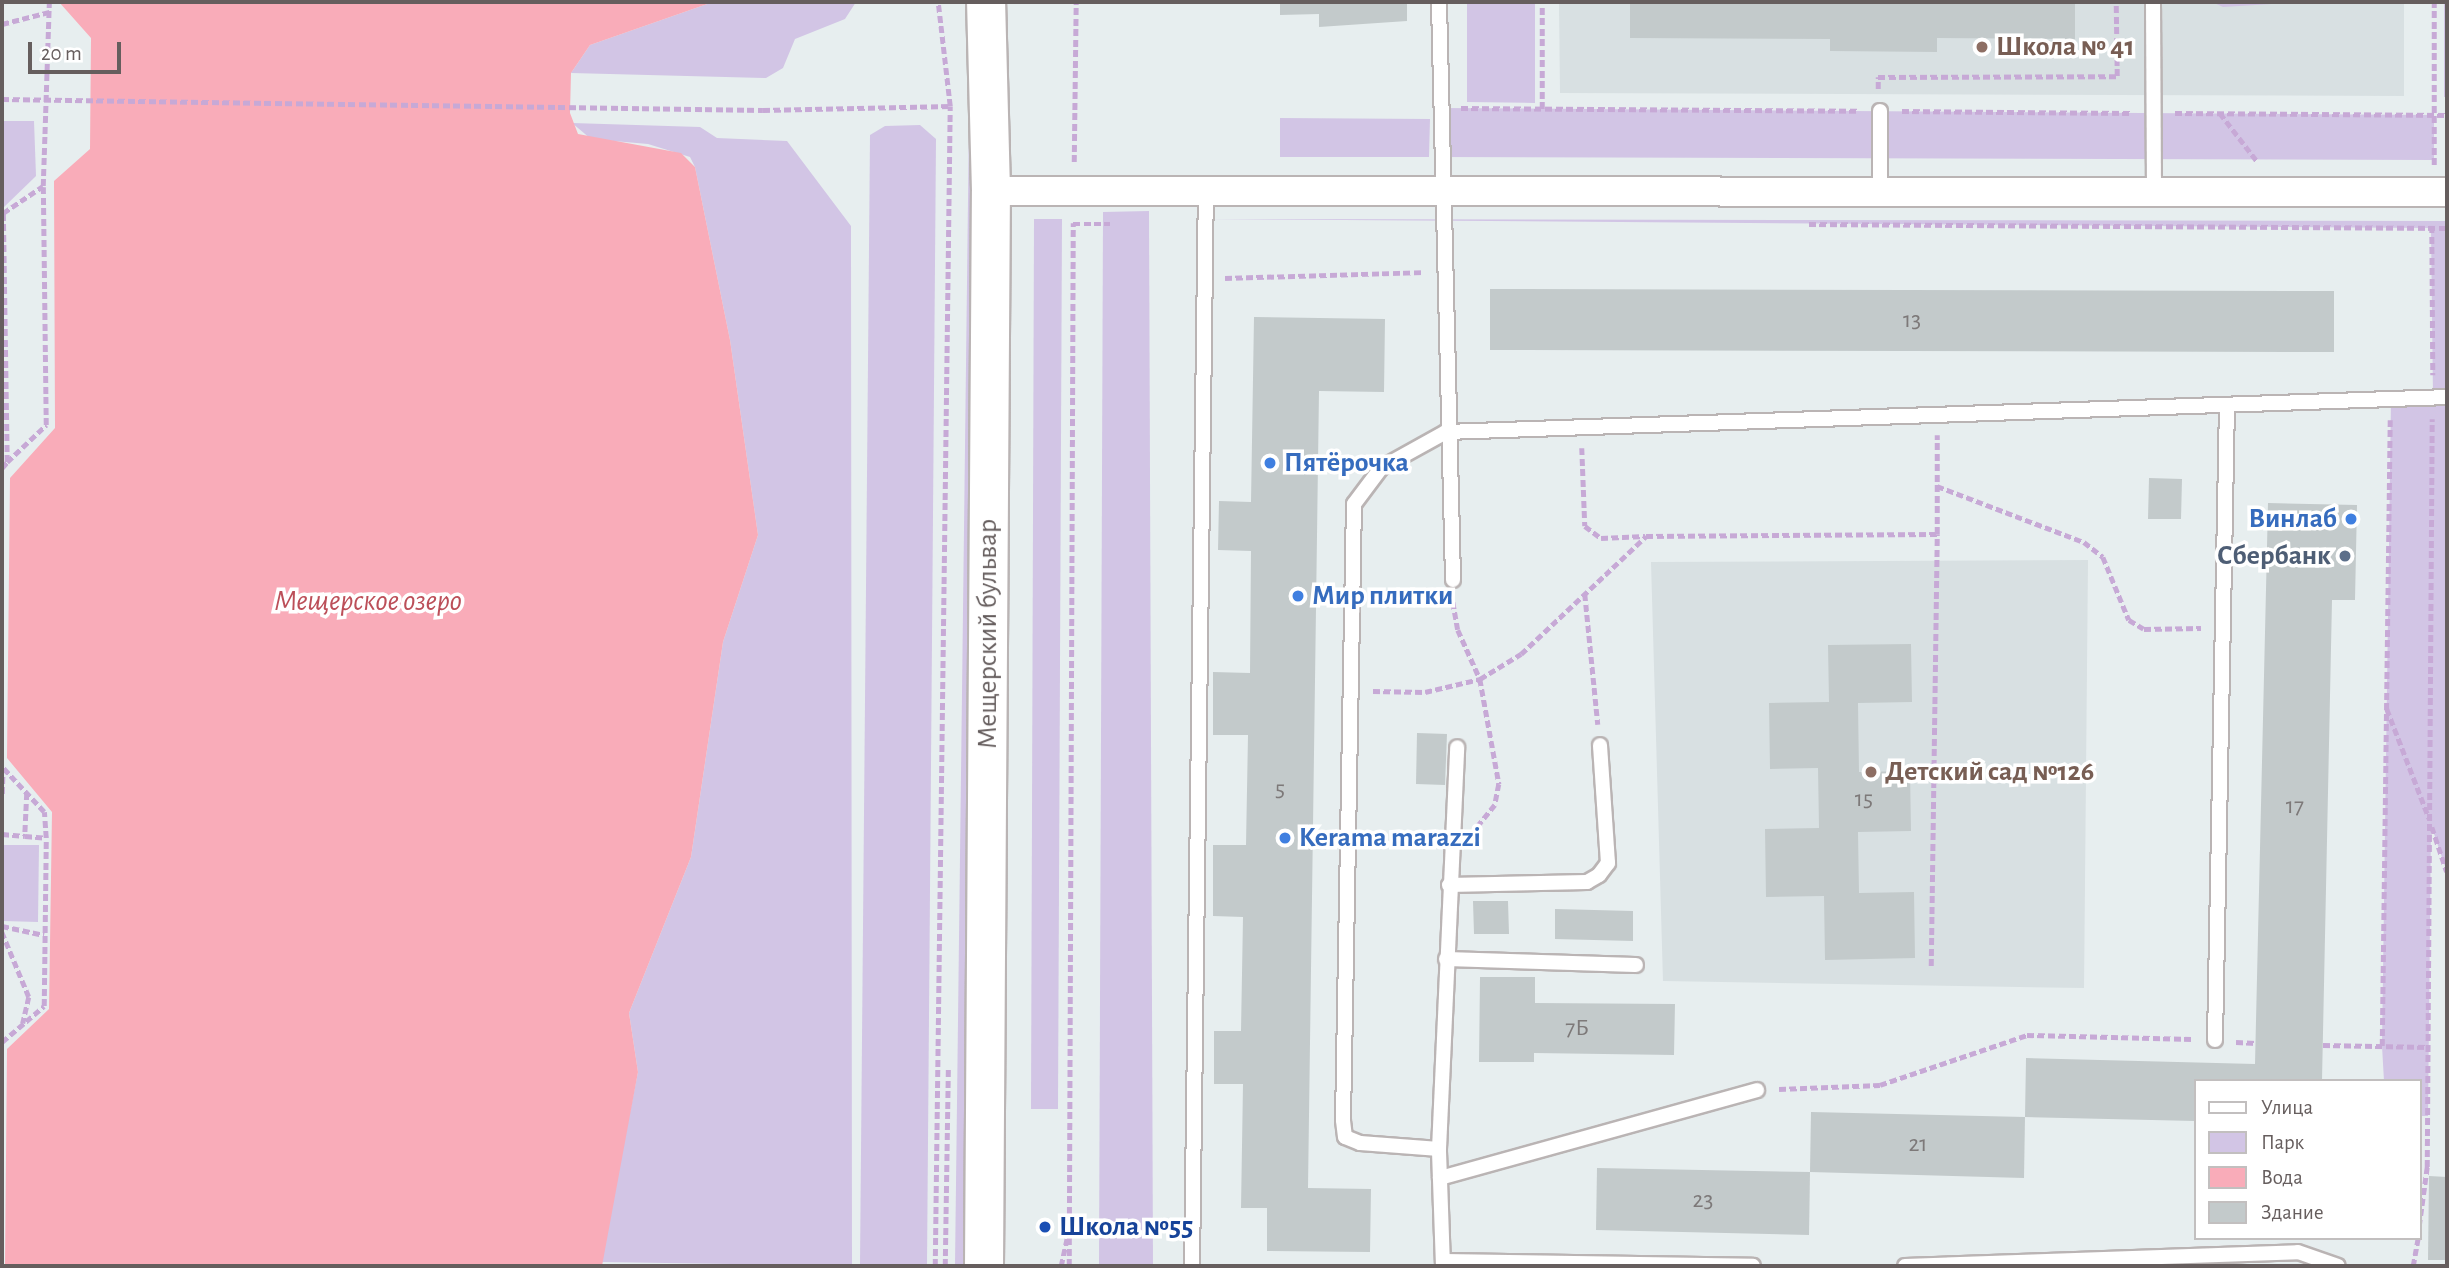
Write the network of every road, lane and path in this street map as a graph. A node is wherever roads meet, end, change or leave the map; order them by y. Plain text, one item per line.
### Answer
1 (49, 2) edge
2 (938, 2) edge
3 (986, 2) edge
4 (1076, 2) edge
5 (1439, 2) edge
6 (1542, 2) edge
7 (2116, 2) edge
8 (2153, 2) edge
9 (2434, 2) edge
10 (49, 12) junction
11 (2, 24) edge
12 (2, 99) edge
13 (959, 105) dead end
14 (950, 106) junction
15 (1438, 108) junction
16 (1542, 109) junction
17 (1880, 111) junction
18 (2153, 113) junction
19 (2434, 115) junction
20 (2447, 116) edge
21 (43, 186) junction
22 (1074, 189) junction
23 (1206, 189) junction
24 (1439, 190) junction
25 (991, 191) junction
26 (1880, 191) junction
27 (2154, 191) junction
28 (2441, 192) edge
29 (3, 212) edge
30 (1126, 223) dead end
31 (1073, 224) junction
32 (1801, 224) dead end
33 (2431, 228) junction
34 (2447, 228) edge
35 (1441, 271) junction
36 (1205, 278) junction
37 (2440, 398) edge
38 (2390, 399) junction
39 (2227, 405) junction
40 (1937, 415) junction
41 (1581, 427) junction
42 (1446, 432) junction
43 (7, 462) junction
44 (2, 468) edge
45 (1937, 486) junction
46 (1937, 534) junction
47 (1646, 536) junction
48 (1453, 580) joint
49 (1585, 593) junction
50 (2222, 627) junction
51 (1480, 679) junction
52 (1351, 691) junction
53 (2386, 706) junction
54 (1600, 745) joint
55 (1457, 747) dead end
56 (2, 768) edge
57 (27, 792) junction
58 (2, 794) edge
59 (2430, 821) junction
60 (2, 834) edge
61 (25, 836) junction
62 (46, 838) junction
63 (1451, 846) junction
64 (2447, 872) edge
65 (1449, 885) junction
66 (2, 926) edge
67 (2, 932) edge
68 (44, 935) junction
69 (1446, 959) junction
70 (1636, 965) dead end
71 (1931, 966) dead end
72 (23, 1025) junction
73 (2215, 1040) junction
74 (2, 1042) edge
75 (2256, 1043) dead end
76 (2323, 1045) dead end
77 (2382, 1046) junction
78 (2428, 1047) junction
79 (1758, 1090) joint
80 (1438, 1149) junction
81 (1440, 1178) junction
82 (2421, 1211) edge
83 (1070, 1226) junction
84 (2418, 1240) edge
85 (1444, 1264) edge
86 (935, 1266) edge
87 (984, 1266) edge
88 (1061, 1266) edge
89 (1069, 1266) edge
90 (1192, 1266) edge
91 (1753, 1266) edge
92 (1905, 1266) edge
93 (2338, 1266) edge
94 (2413, 1266) edge

1 - 10 path
2 - 14 path
3 - 25 main road, Мещерский бульвар
4 - 22 path
5 - 15 lane
6 - 16 path
7 - 17 path
8 - 18 lane
9 - 19 path
10 - 11 path
10 - 21 path
12 - 14 path, bridge
13 - 14 path
14 - 86 path
15 - 16 path
15 - 24 lane
16 - 17 path
17 - 18 path
17 - 26 lane
18 - 19 path
18 - 27 lane
19 - 20 path
19 - 28 path
21 - 29 path
21 - 43 path
22 - 23 street
22 - 25 street
22 - 31 path
23 - 24 street
23 - 36 lane
24 - 26 street
24 - 35 lane
25 - 87 main road, Мещерский бульвар
26 - 27 street
27 - 28 street
28 - 33 path
29 - 43 path
30 - 31 path
31 - 83 path
32 - 33 path
33 - 34 path
33 - 37 path
35 - 36 path
35 - 42 lane
36 - 90 lane
37 - 38 lane
37 - 59 path
38 - 39 lane
38 - 53 path
39 - 40 lane
39 - 50 lane
40 - 41 lane
40 - 45 path
41 - 42 lane
41 - 47 path
42 - 48 lane
42 - 52 lane
43 - 44 path
45 - 46 path
45 - 50 path
46 - 47 path
46 - 71 path
47 - 49 path
48 - 51 path
49 - 51 path
49 - 54 path
50 - 73 lane
51 - 52 path
51 - 63 path
52 - 80 lane
53 - 59 path
53 - 77 path
54 - 65 lane
55 - 63 lane
56 - 57 path
56 - 58 path
57 - 61 path
57 - 62 path
59 - 64 path
59 - 78 path
60 - 61 path
61 - 62 path
62 - 68 path
63 - 65 lane
65 - 69 lane
66 - 68 path
67 - 72 path
68 - 72 path
69 - 70 lane
69 - 80 lane
72 - 74 path
73 - 75 path
73 - 79 path
76 - 77 path
77 - 78 path
78 - 82 path
79 - 81 lane
80 - 81 lane
81 - 85 lane
83 - 88 path
83 - 89 path
84 - 94 path
85 - 91 lane
92 - 93 lane

